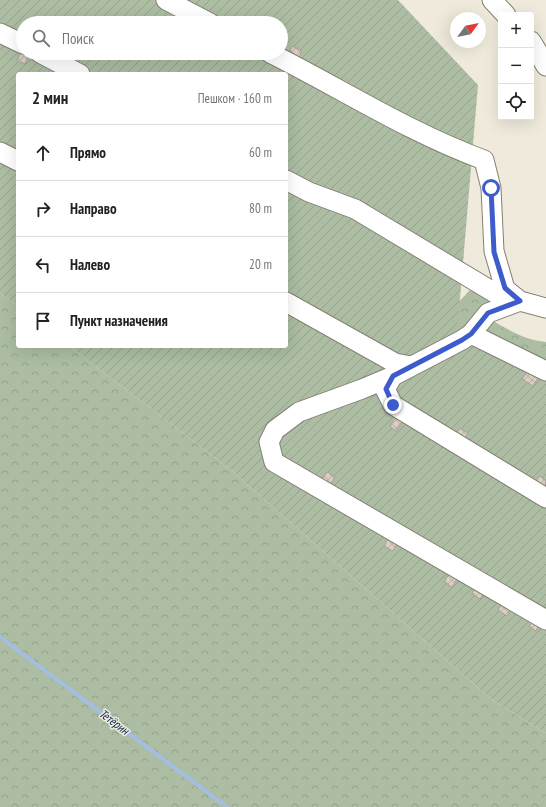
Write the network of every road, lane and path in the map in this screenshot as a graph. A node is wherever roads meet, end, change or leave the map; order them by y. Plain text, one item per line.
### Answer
1 (166, 0) edge
2 (492, 0) edge
3 (503, 12) edge
4 (197, 16) edge
5 (0, 33) edge
6 (16, 41) edge
7 (534, 46) edge
8 (53, 60) edge
9 (283, 60) edge
10 (546, 66) edge
11 (76, 72) edge
12 (0, 152) edge
13 (16, 160) edge
14 (288, 181) edge
15 (520, 301) junction
16 (288, 303) edge
17 (546, 308) edge
18 (471, 334) junction
19 (411, 366) junction
20 (546, 371) edge
21 (393, 376) junction
22 (546, 498) edge
23 (546, 620) edge

1 - 4 street
2 - 3 street
5 - 6 street
7 - 10 street
8 - 11 street
9 - 15 street
12 - 13 street
14 - 15 street
15 - 17 street
15 - 18 street
16 - 19 street
18 - 19 street
18 - 20 street
19 - 21 street
21 - 22 street
21 - 23 street

